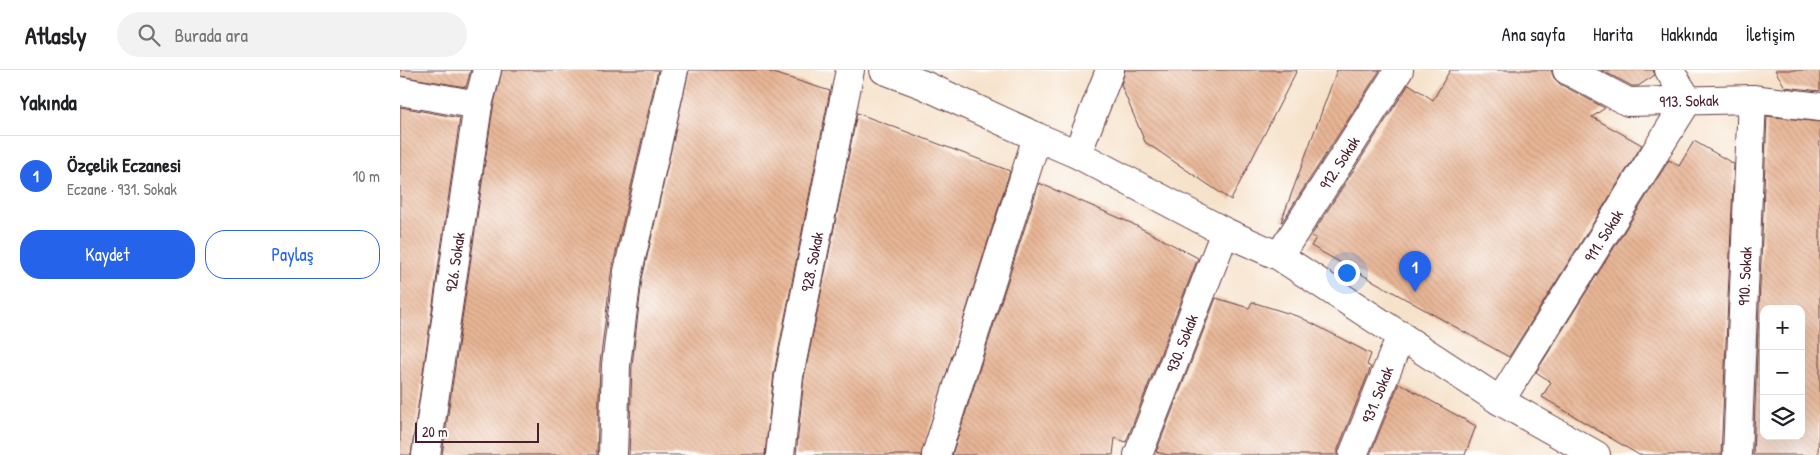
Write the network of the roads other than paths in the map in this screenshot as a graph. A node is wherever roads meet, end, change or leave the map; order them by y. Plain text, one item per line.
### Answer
1 (487, 70) edge
2 (674, 70) edge
3 (850, 70) edge
4 (884, 70) edge
5 (1110, 70) edge
6 (1400, 70) edge
7 (1567, 70) edge
8 (1669, 70) edge
9 (926, 77) edge
10 (400, 91) edge
11 (1752, 99) junction
12 (1688, 100) junction
13 (478, 105) junction
14 (1820, 107) edge
15 (1037, 137) junction
16 (1077, 154) junction
17 (1225, 232) junction
18 (1279, 256) junction
19 (1401, 334) junction
20 (1500, 400) junction
21 (1589, 453) edge
22 (426, 455) edge
23 (613, 455) edge
24 (780, 455) edge
25 (936, 455) edge
26 (1138, 455) edge
27 (1353, 455) edge
28 (1737, 455) edge

1 - 13 street, 926. Sokak
2 - 23 street
3 - 24 street, 928. Sokak
4 - 9 street
5 - 16 street
6 - 18 street, 912. Sokak
7 - 12 street, 913. Sokak
8 - 12 street
9 - 15 street
10 - 13 street
11 - 12 street, 913. Sokak
11 - 14 street, 913. Sokak
11 - 28 street, 910. Sokak
12 - 20 street, 911. Sokak
13 - 22 street, 926. Sokak
15 - 16 street
15 - 25 street
16 - 17 street
17 - 18 street
17 - 26 street, 930. Sokak
18 - 19 street
19 - 20 street
19 - 27 street, 931. Sokak
20 - 21 street

